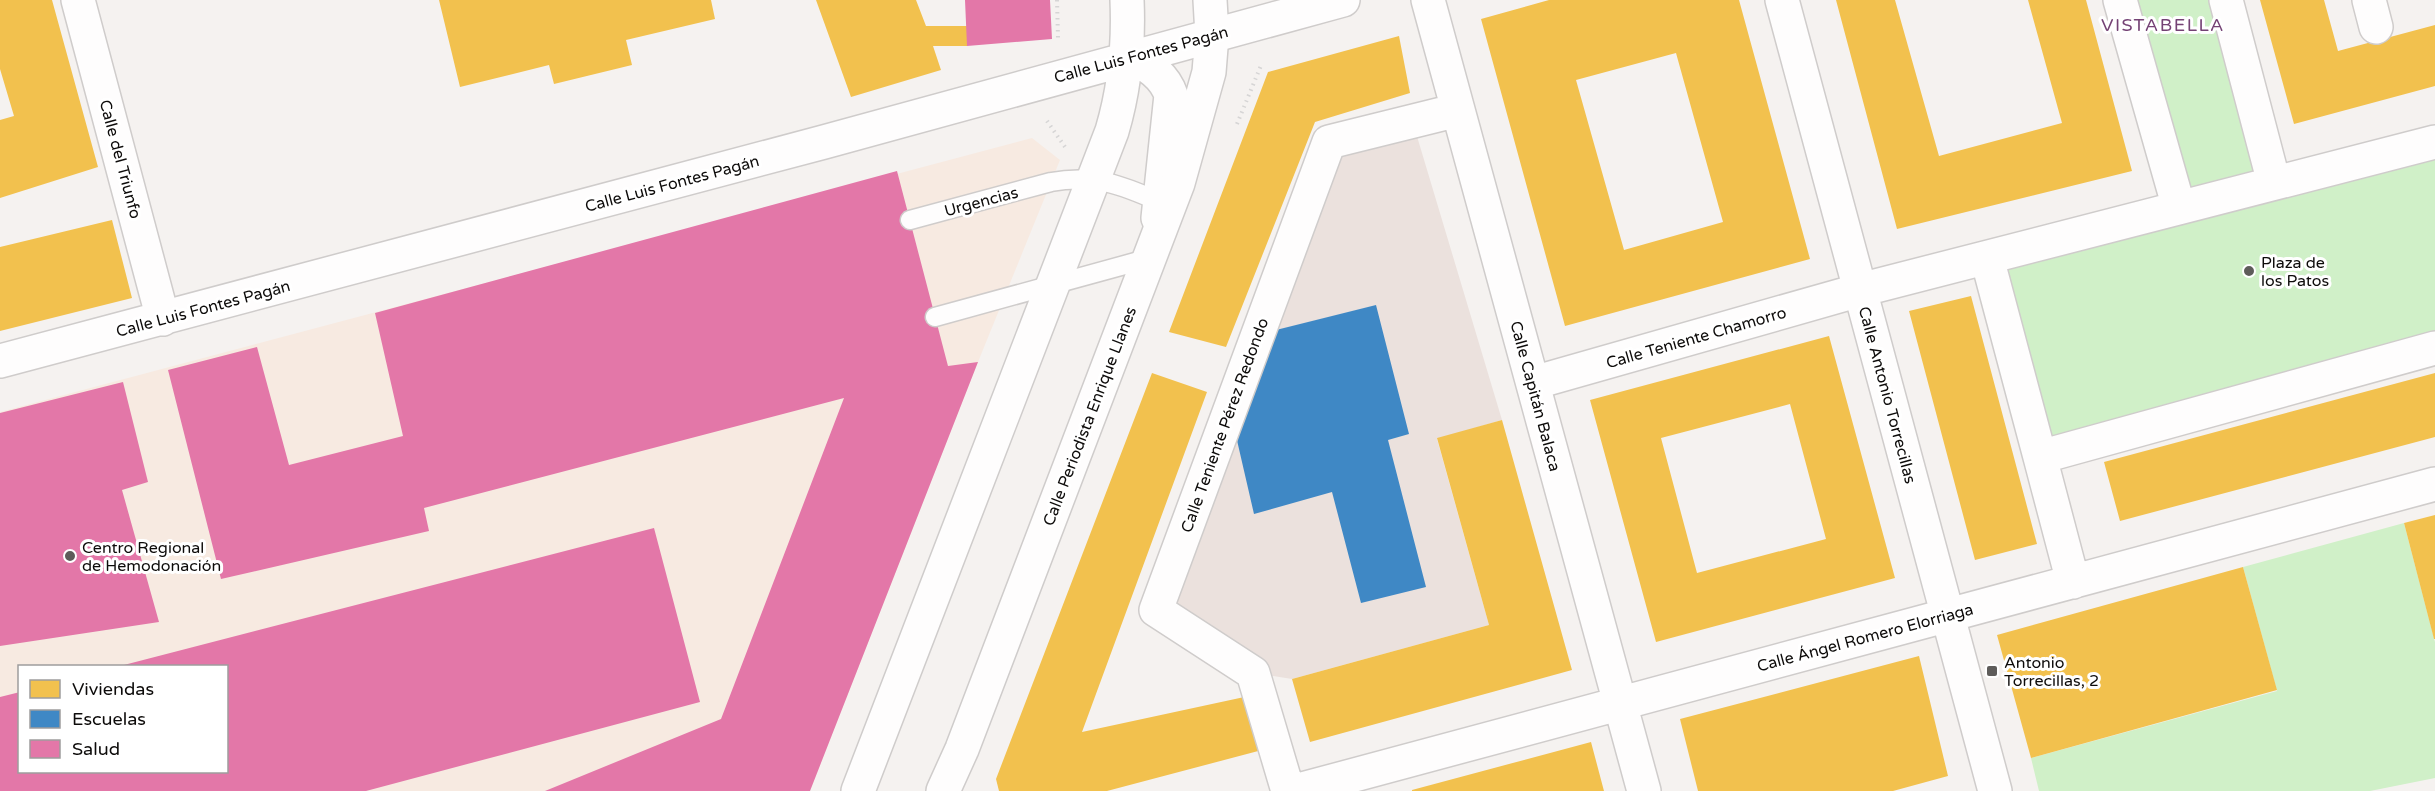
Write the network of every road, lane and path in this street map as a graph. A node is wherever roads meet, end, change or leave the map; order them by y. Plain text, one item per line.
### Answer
1 (78, 0) edge
2 (1057, 0) edge
3 (1127, 0) edge
4 (1210, 0) edge
5 (1343, 0) edge
6 (1428, 0) edge
7 (1782, 0) edge
8 (2120, 0) edge
9 (2226, 0) edge
10 (1212, 35) junction
11 (1059, 47) dead end
12 (1128, 57) junction
13 (1033, 84) junction
14 (1458, 110) junction
15 (2435, 142) edge
16 (1094, 180) junction
17 (1055, 181) junction
18 (2274, 183) junction
19 (1160, 202) junction
20 (2178, 208) junction
21 (910, 220) dead end
22 (1153, 252) junction
23 (1987, 258) junction
24 (1054, 285) junction
25 (1860, 290) junction
26 (935, 317) dead end
27 (163, 319) junction
28 (2435, 348) edge
29 (0, 362) edge
30 (1533, 383) junction
31 (2040, 458) junction
32 (2435, 484) edge
33 (2073, 582) junction
34 (1947, 616) junction
35 (1620, 703) junction
36 (858, 791) edge
37 (943, 791) edge
38 (1287, 791) edge
39 (1296, 791) edge
40 (1644, 791) edge
41 (1995, 791) edge

1 - 27 street, Calle del Triunfo
2 - 11 path
3 - 12 street
4 - 10 street, Calle Periodista Enrique Llanes
5 - 10 street, Calle Luis Fontes Pagán
6 - 14 street, Calle Capitán Balaca
7 - 25 street, Calle Antonio Torrecillas
8 - 20 street
9 - 18 street
10 - 12 street, Calle Luis Fontes Pagán
10 - 22 street, Calle Periodista Enrique Llanes
12 - 13 street, Calle Luis Fontes Pagán
12 - 16 street
12 - 19 street
13 - 17 path
13 - 27 street, Calle Luis Fontes Pagán
14 - 30 street, Calle Capitán Balaca
14 - 38 street, Calle Teniente Pérez Redondo
15 - 18 street, Calle Teniente Chamorro
16 - 17 lane, Urgencias
16 - 19 lane, Urgencias
16 - 24 street
17 - 21 lane, Urgencias
18 - 20 street, Calle Teniente Chamorro
19 - 22 street
20 - 23 street, Calle Teniente Chamorro
22 - 24 lane
22 - 37 street, Calle Periodista Enrique Llanes
23 - 25 street, Calle Teniente Chamorro
23 - 31 street
24 - 26 lane
24 - 36 street
25 - 30 street, Calle Teniente Chamorro
25 - 34 street, Calle Antonio Torrecillas
27 - 29 street, Calle Luis Fontes Pagán
28 - 31 street
30 - 35 street, Calle Capitán Balaca
31 - 33 street
32 - 33 street, Calle Ángel Romero Elorriaga
33 - 34 street, Calle Ángel Romero Elorriaga
34 - 35 street, Calle Ángel Romero Elorriaga
34 - 41 street, Calle Antonio Torrecillas
35 - 39 street, Calle Ángel Romero Elorriaga
35 - 40 street, Calle Capitán Balaca

